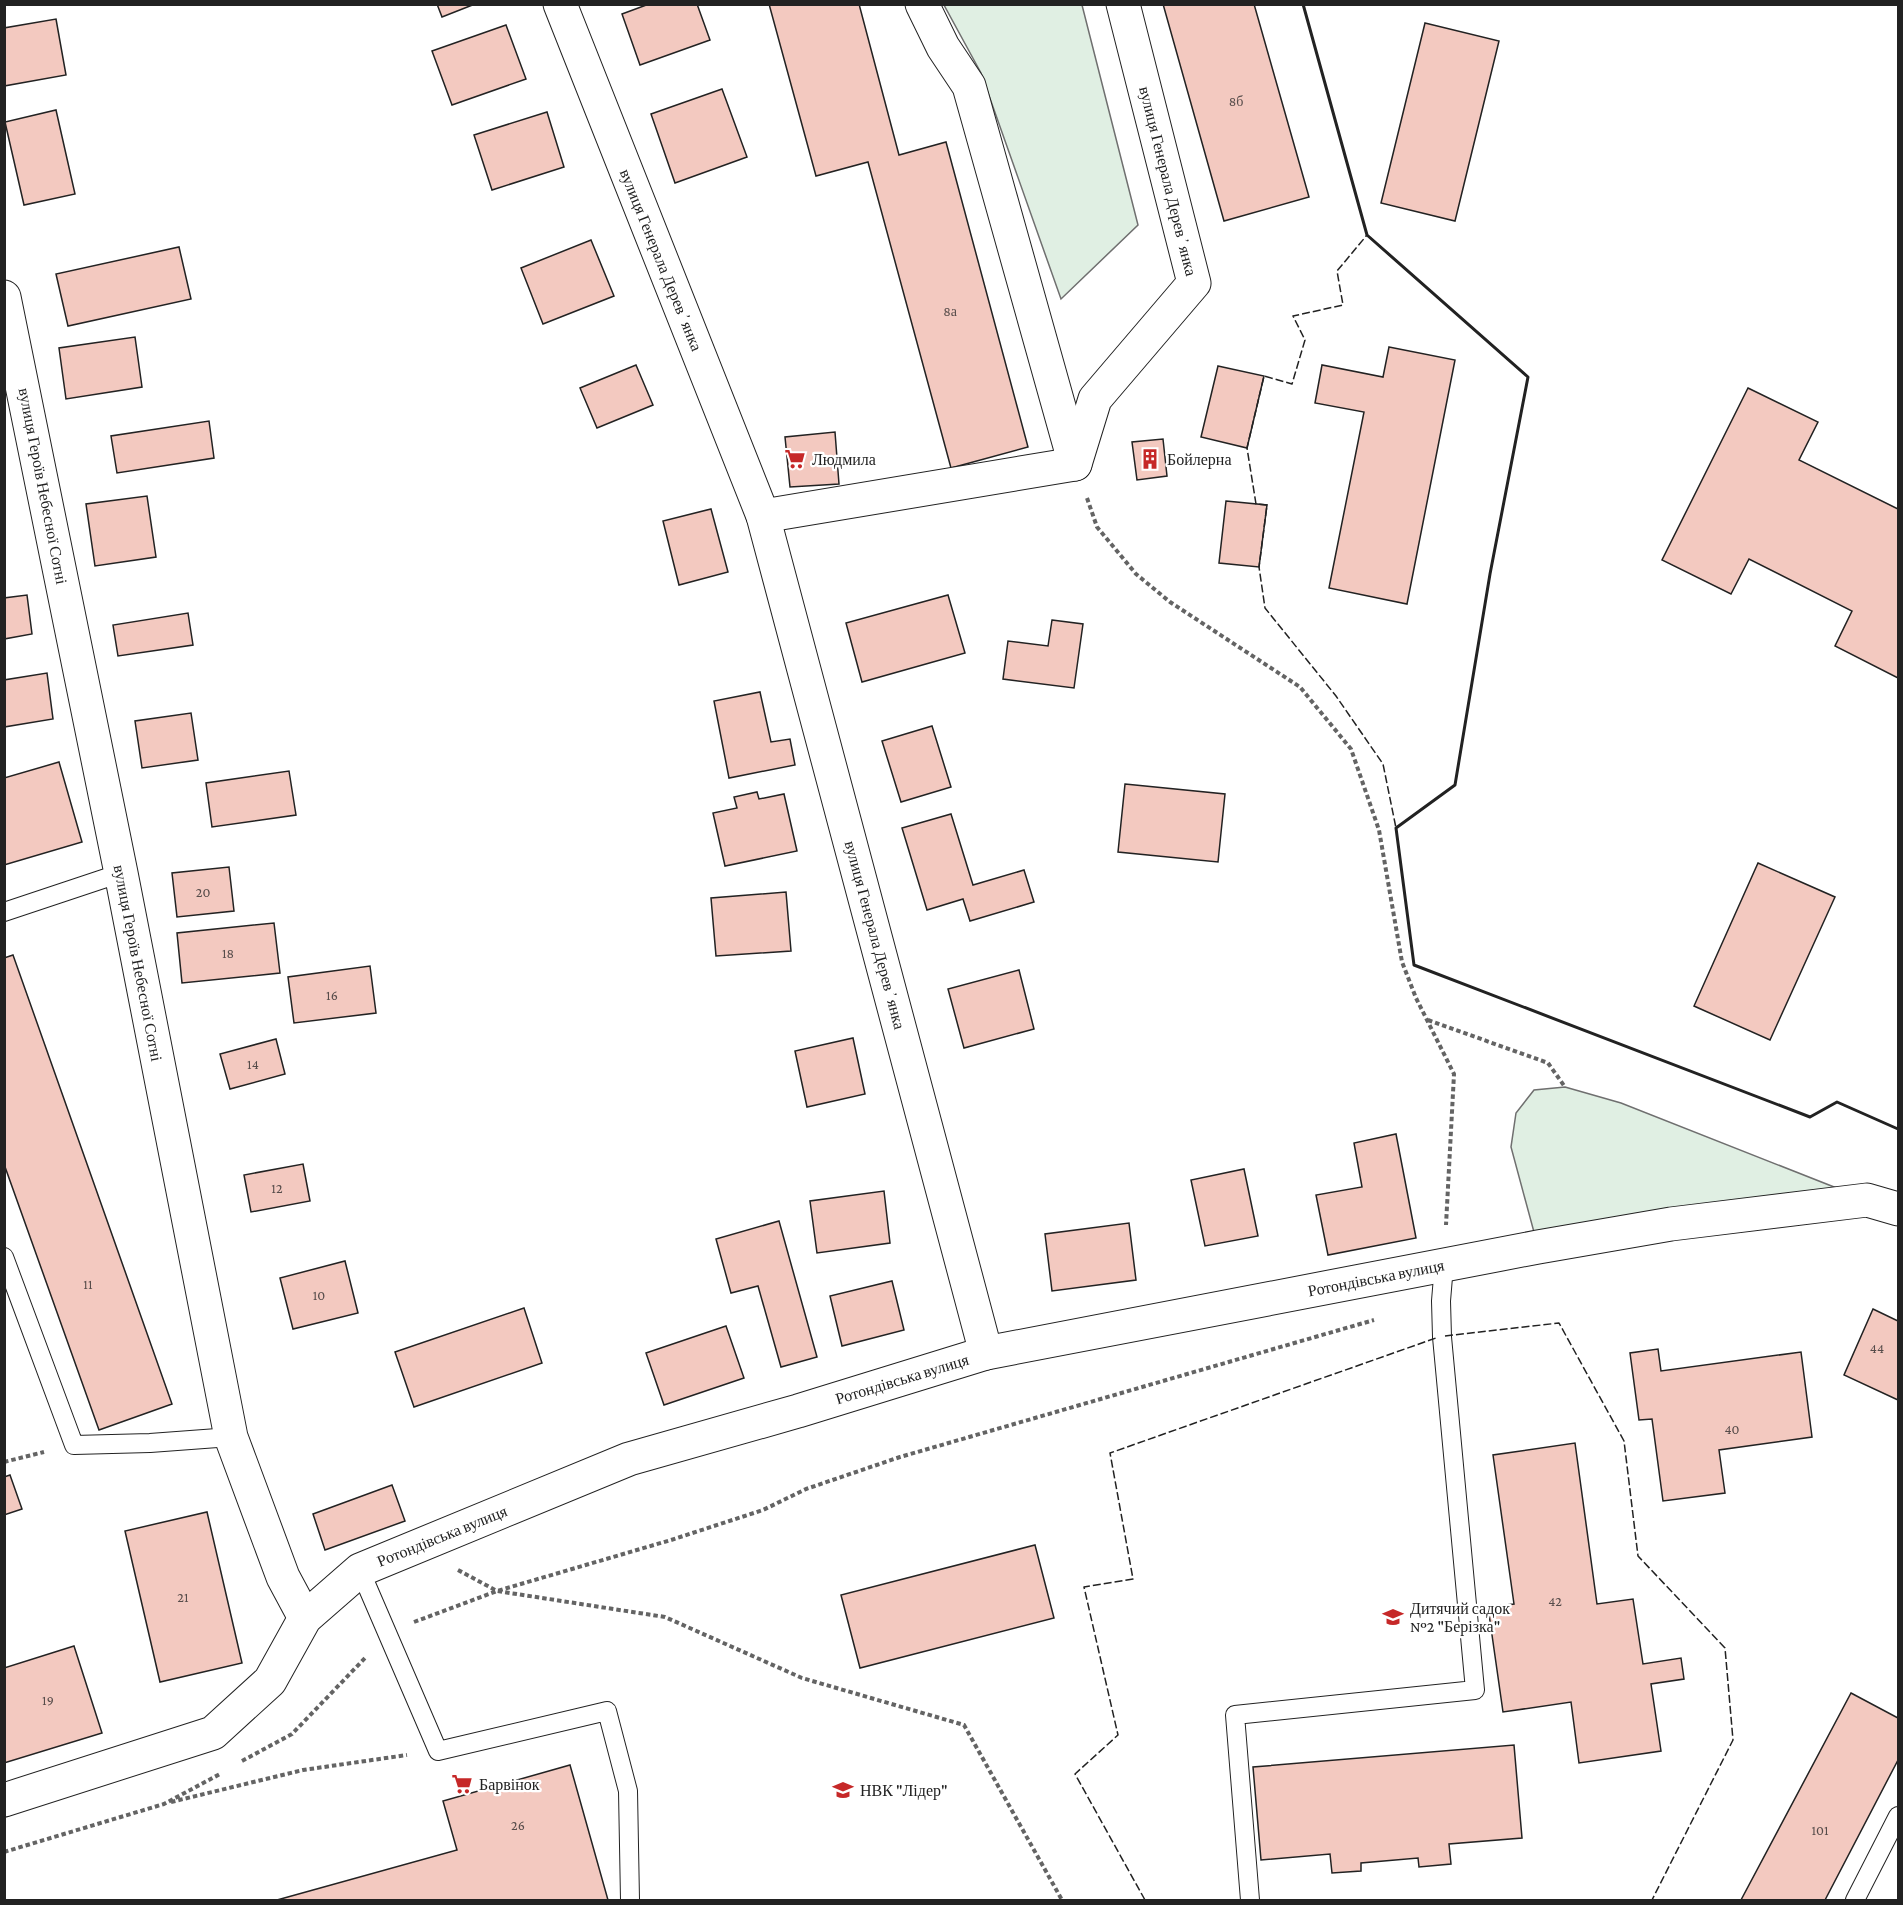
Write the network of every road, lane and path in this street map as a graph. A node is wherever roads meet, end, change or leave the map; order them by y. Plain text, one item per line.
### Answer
1 (560, 4) edge
2 (922, 4) edge
3 (1123, 4) edge
4 (4, 297) edge
5 (1075, 464) junction
6 (763, 516) junction
7 (121, 873) junction
8 (4, 912) edge
9 (1427, 1019) junction
10 (1565, 1087) dead end
11 (1899, 1209) edge
12 (4, 1257) edge
13 (1444, 1265) junction
14 (1383, 1317) dead end
15 (986, 1353) junction
16 (231, 1437) junction
17 (74, 1444) junction
18 (4, 1462) edge
19 (456, 1569) dead end
20 (360, 1570) junction
21 (497, 1591) junction
22 (305, 1618) junction
23 (388, 1632) junction
24 (438, 1751) junction
25 (233, 1766) dead end
26 (223, 1772) dead end
27 (4, 1800) edge
28 (164, 1804) junction
29 (1899, 1816) edge
30 (4, 1852) edge
31 (630, 1900) edge
32 (1062, 1900) edge
33 (1250, 1900) edge
34 (1855, 1900) edge

1 - 6 street, вулиця Генерала Деревʼянка
2 - 5 street
3 - 5 street, вулиця Генерала Деревʼянка
4 - 7 street, вулиця Героїв Небесної Сотні
5 - 6 street
5 - 9 path
6 - 15 street, вулиця Генерала Деревʼянка
7 - 8 lane
7 - 16 street, вулиця Героїв Небесної Сотні
9 - 10 path
9 - 13 path
11 - 13 street, Ротондівська вулиця
12 - 17 lane
13 - 15 street, Ротондівська вулиця
13 - 33 lane
14 - 21 path
15 - 20 street, Ротондівська вулиця
16 - 17 lane
16 - 22 street, вулиця Героїв Небесної Сотні
17 - 18 path
19 - 21 path
20 - 22 street, Ротондівська вулиця
20 - 23 lane
21 - 23 path
21 - 32 path
22 - 27 street, Ротондівська вулиця
23 - 24 lane
23 - 25 path
24 - 28 path
24 - 31 lane
26 - 28 path
28 - 30 path
29 - 34 lane

